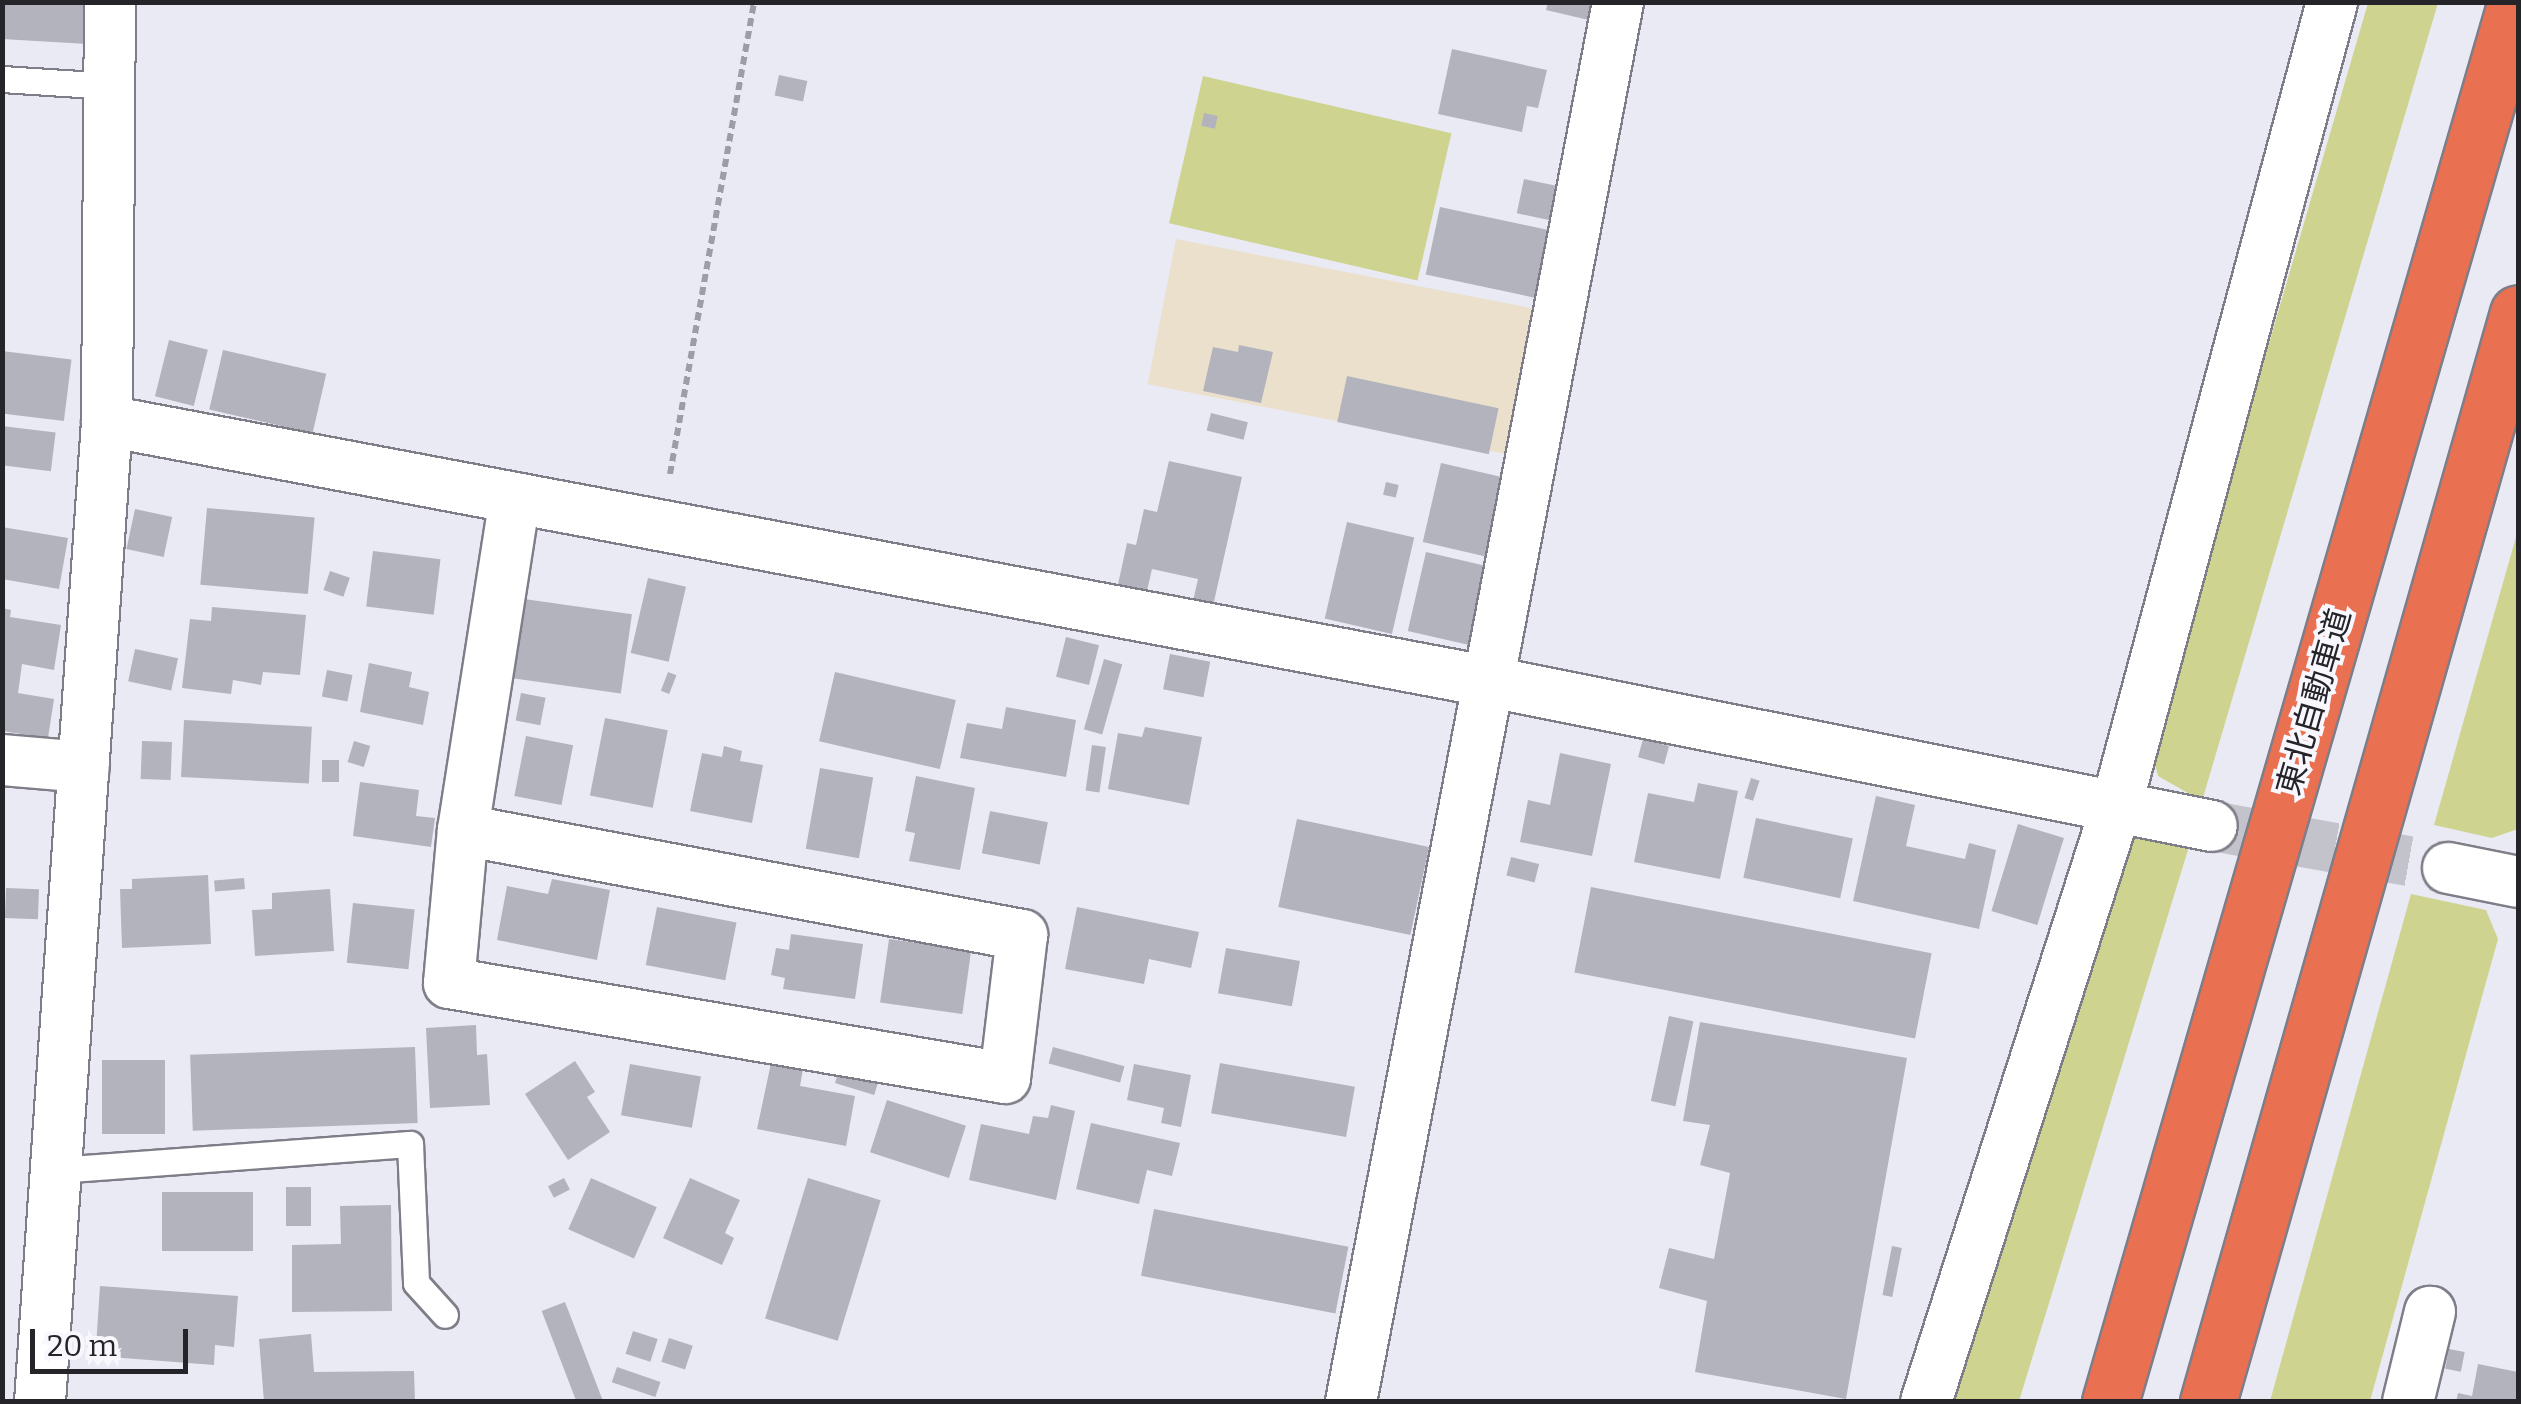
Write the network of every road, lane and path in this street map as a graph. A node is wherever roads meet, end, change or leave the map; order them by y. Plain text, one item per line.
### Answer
1 (110, 2) edge
2 (754, 2) edge
3 (1618, 2) edge
4 (2332, 2) edge
5 (2516, 2) edge
6 (2, 80) edge
7 (109, 86) junction
8 (2518, 313) edge
9 (107, 421) junction
10 (515, 498) junction
11 (660, 525) junction
12 (1486, 681) junction
13 (2, 760) edge
14 (84, 767) junction
15 (2115, 811) junction
16 (2212, 826) tunnel mouth
17 (463, 830) junction
18 (2448, 868) tunnel mouth
19 (2518, 882) edge
20 (56, 1170) junction
21 (2430, 1312) dead end
22 (445, 1315) dead end
23 (40, 1402) edge
24 (1351, 1402) edge
25 (1926, 1402) edge
26 (2110, 1402) edge
27 (2208, 1402) edge
28 (2408, 1402) edge

1 - 7 street
2 - 11 path
3 - 12 street
4 - 15 street
5 - 26 highway, 東北自動車道
6 - 7 lane
7 - 9 street
8 - 27 highway
9 - 10 street
9 - 14 street
10 - 11 street
10 - 17 street
11 - 12 street
12 - 15 street
12 - 24 street
13 - 14 street
14 - 20 street
15 - 16 street
15 - 25 street
17 - 17 street
18 - 19 street
20 - 22 lane
20 - 23 street
21 - 28 street

